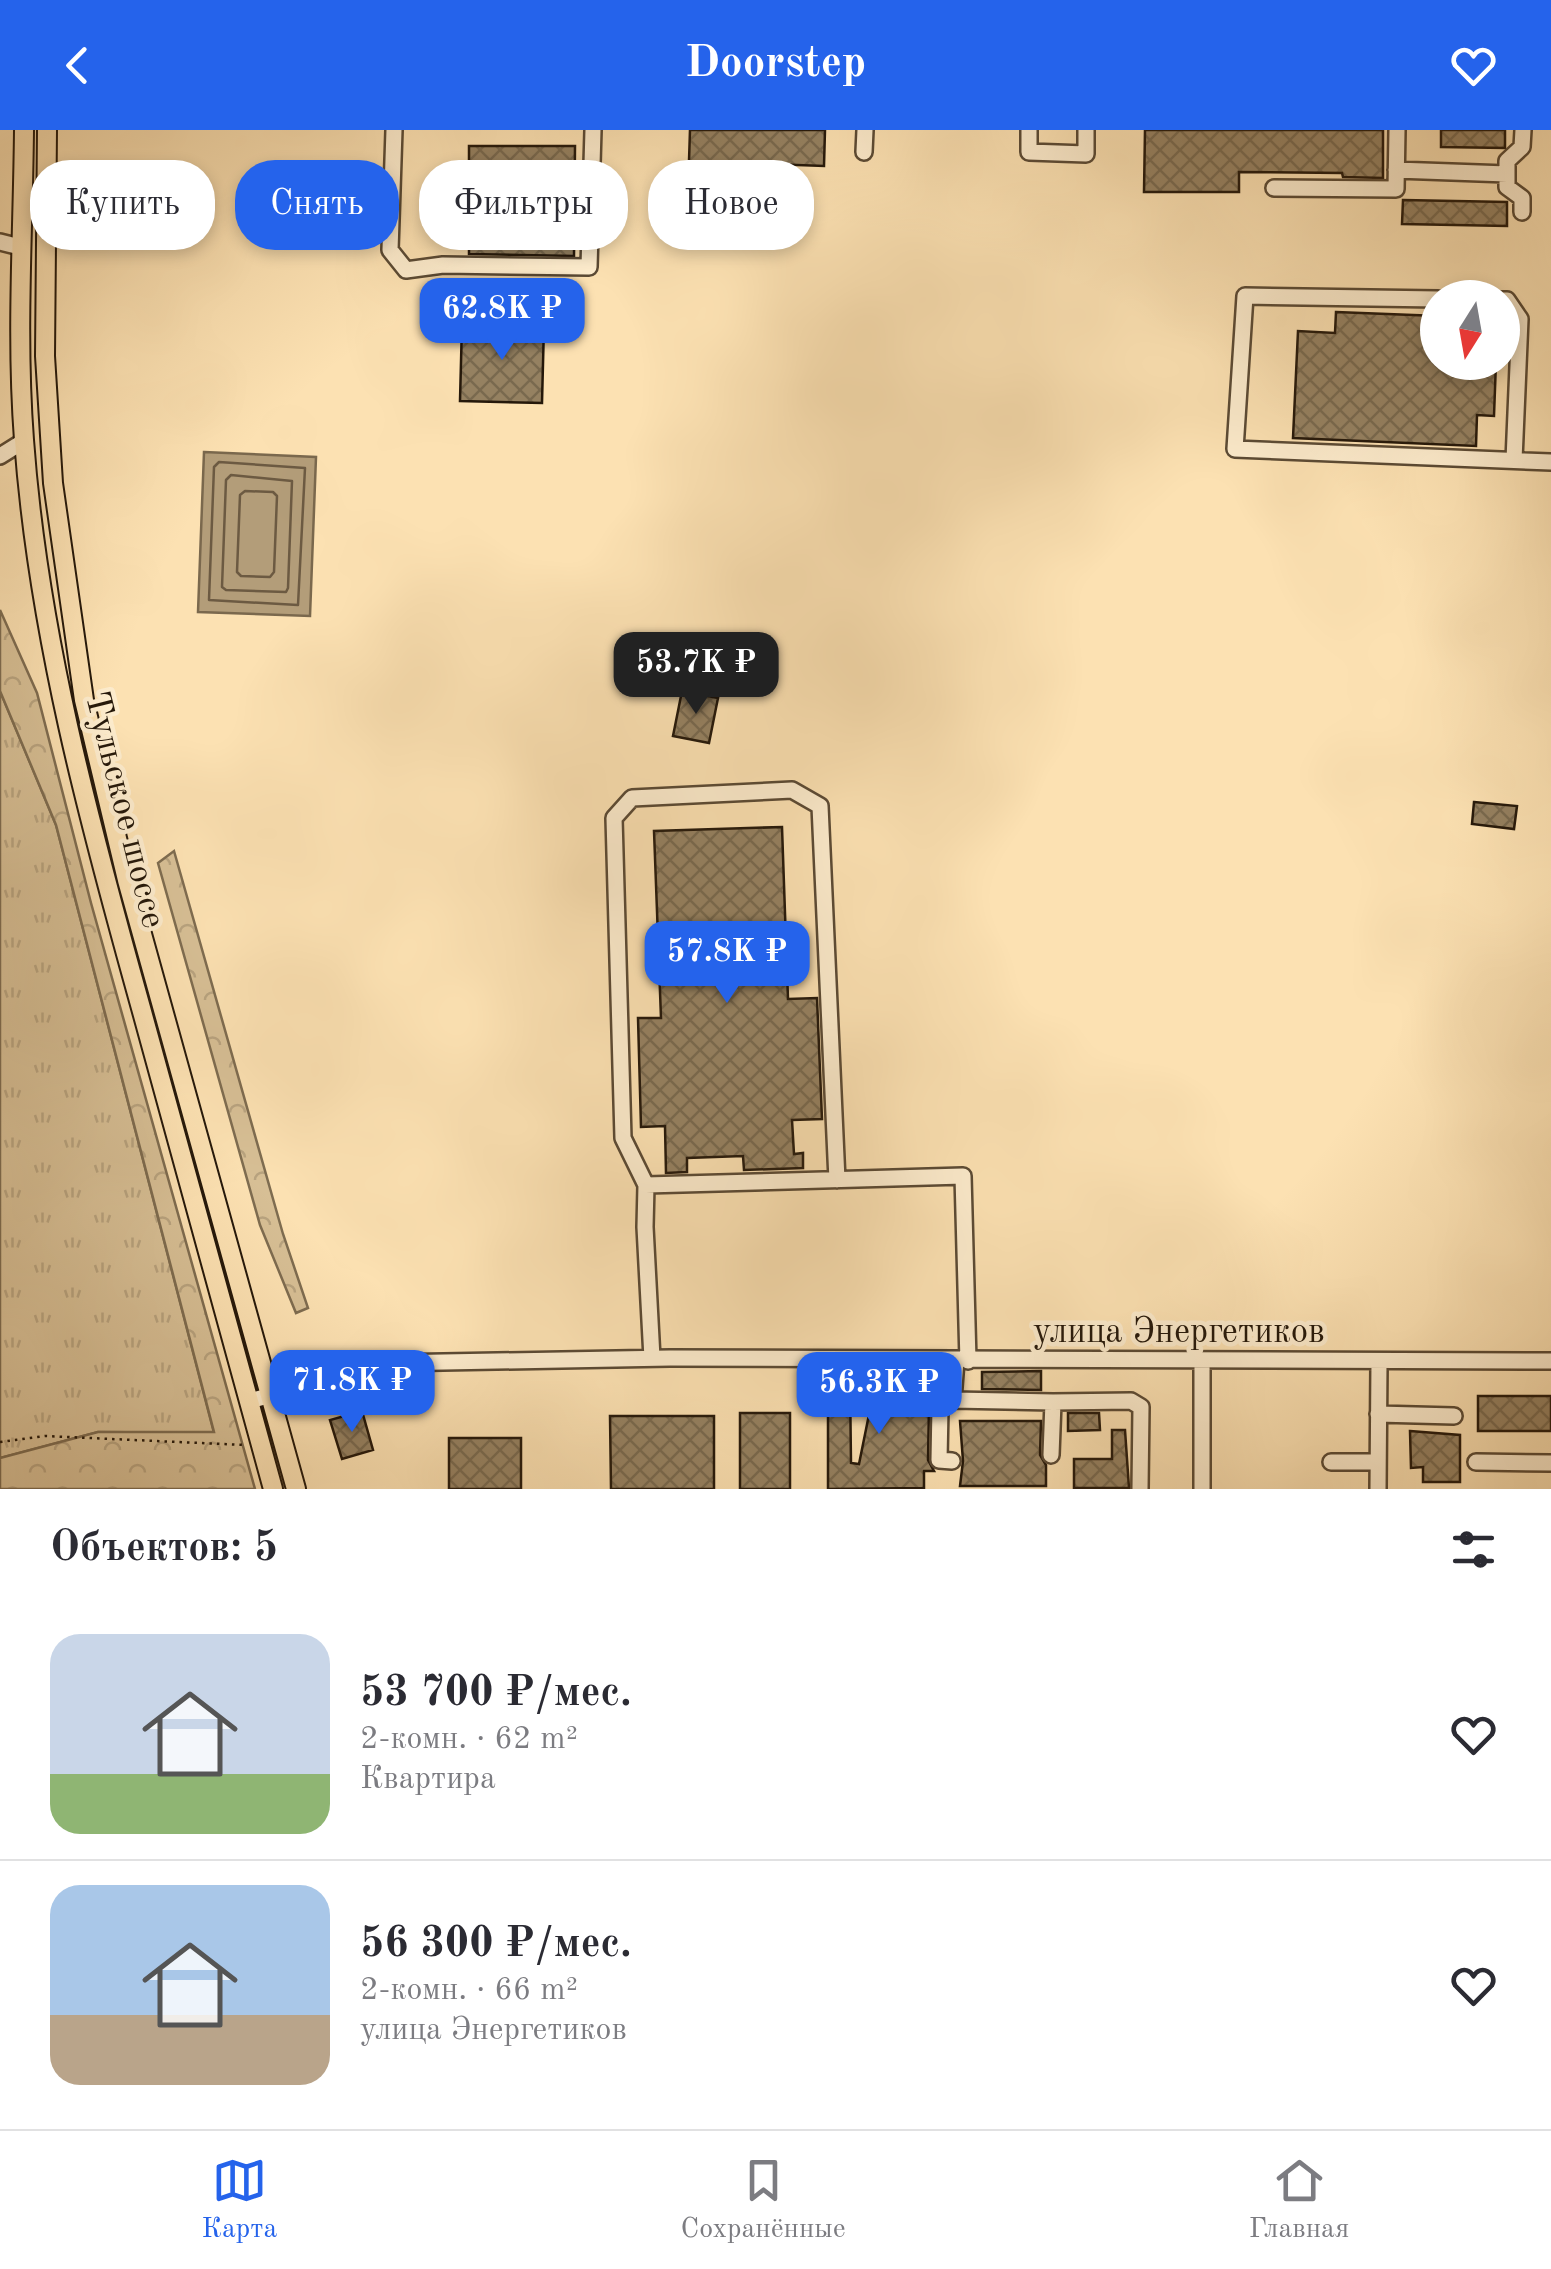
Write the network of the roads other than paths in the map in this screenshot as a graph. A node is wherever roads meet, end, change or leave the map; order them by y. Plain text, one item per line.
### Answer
1 (24, 130) edge
2 (47, 130) edge
3 (394, 130) edge
4 (593, 130) edge
5 (864, 130) edge
6 (1030, 130) edge
7 (1086, 130) edge
8 (1396, 130) edge
9 (1522, 130) edge
10 (864, 152) dead end
11 (1396, 170) junction
12 (1507, 174) junction
13 (1274, 188) dead end
14 (1522, 212) dead end
15 (0, 242) edge
16 (20, 248) junction
17 (1420, 299) edge
18 (1517, 380) edge
19 (24, 441) junction
20 (0, 456) edge
21 (1514, 460) junction
22 (1551, 462) edge
23 (837, 1180) junction
24 (646, 1186) junction
25 (652, 1358) junction
26 (962, 1361) junction
27 (1202, 1362) junction
28 (1551, 1362) edge
29 (1379, 1363) junction
30 (272, 1395) junction
31 (953, 1400) junction
32 (249, 1401) junction
33 (1052, 1402) junction
34 (1378, 1414) junction
35 (1454, 1416) dead end
36 (1051, 1456) dead end
37 (952, 1460) dead end
38 (1330, 1462) dead end
39 (1378, 1462) junction
40 (1476, 1462) dead end
41 (1551, 1463) edge
42 (273, 1489) edge
43 (296, 1489) edge
44 (1140, 1489) edge
45 (1202, 1489) edge
46 (1378, 1489) edge

1 - 16 main road, Тульское шоссе
2 - 30 main road, Тульское шоссе
3 - 4 street
5 - 10 street
6 - 7 street
8 - 11 street
9 - 12 street
11 - 12 street
11 - 13 street
12 - 14 street
15 - 16 street
16 - 19 main road, Тульское шоссе
17 - 21 street
18 - 21 street
19 - 20 street
19 - 32 main road, Тульское шоссе
21 - 22 street
23 - 24 street
23 - 24 street
23 - 26 street
24 - 25 street
25 - 26 street, улица Энергетиков
25 - 30 street, улица Энергетиков
26 - 27 street, улица Энергетиков
26 - 31 street
27 - 29 street, улица Энергетиков
27 - 45 street
28 - 29 street, улица Энергетиков
29 - 34 street
30 - 32 street, улица Энергетиков
30 - 43 main road, Тульское шоссе
31 - 33 street
31 - 37 street
32 - 42 main road, Тульское шоссе
33 - 36 street
33 - 44 street
34 - 35 street
34 - 39 street
38 - 39 street
39 - 46 street
40 - 41 street

